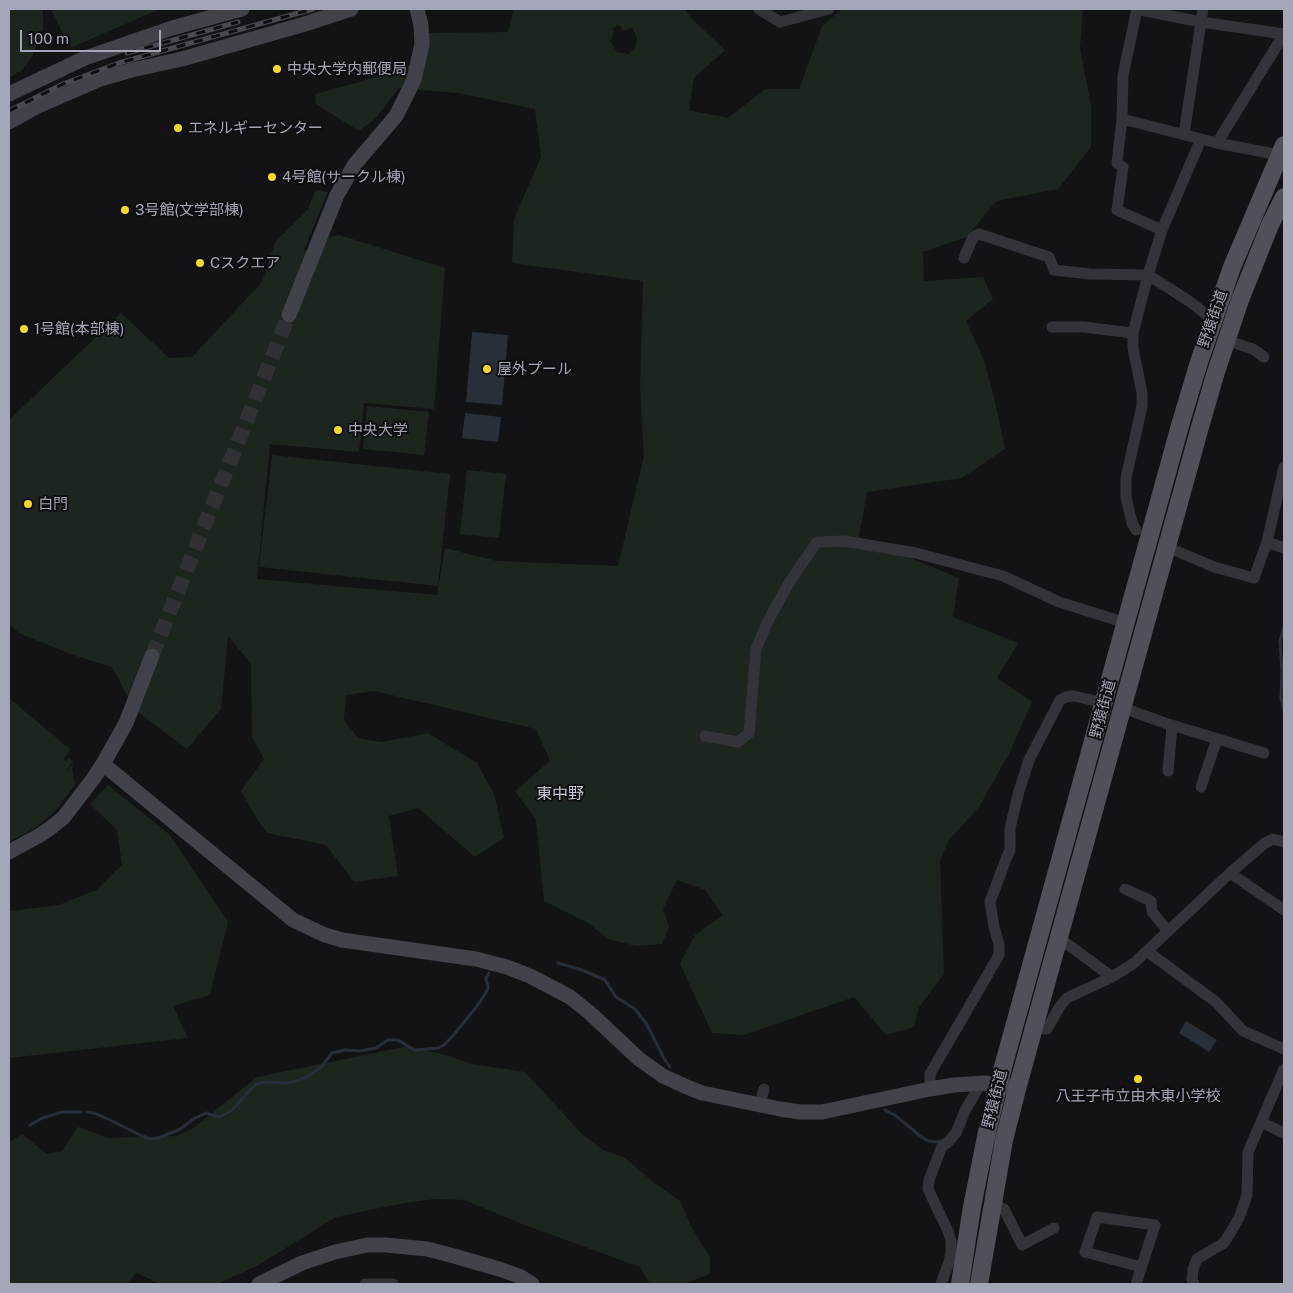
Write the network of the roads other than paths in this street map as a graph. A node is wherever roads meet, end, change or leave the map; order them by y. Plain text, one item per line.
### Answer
1 (242, 9) edge
2 (351, 9) edge
3 (417, 9) edge
4 (759, 9) edge
5 (827, 9) edge
6 (1136, 9) edge
7 (1203, 9) edge
8 (1202, 22) junction
9 (1284, 34) edge
10 (9, 94) edge
11 (1122, 120) junction
12 (9, 122) edge
13 (1184, 134) junction
14 (1201, 139) junction
15 (1217, 143) junction
16 (1282, 150) edge
17 (1284, 197) edge
18 (1162, 230) junction
19 (964, 258) dead end
20 (1148, 275) junction
21 (289, 315) tunnel mouth
22 (1212, 320) junction
23 (1052, 327) dead end
24 (1133, 333) junction
25 (1228, 333) junction
26 (1264, 356) dead end
27 (1284, 467) edge
28 (1280, 506) edge
29 (1143, 534) junction
30 (1267, 542) junction
31 (1167, 547) junction
32 (1284, 548) edge
33 (1126, 622) junction
34 (152, 656) tunnel mouth
35 (1104, 703) junction
36 (1122, 708) junction
37 (1172, 726) junction
38 (1115, 734) junction
39 (705, 736) dead end
40 (1095, 737) junction
41 (1217, 739) junction
42 (1264, 753) dead end
43 (103, 764) junction
44 (1168, 771) dead end
45 (1201, 786) dead end
46 (1284, 842) edge
47 (9, 852) edge
48 (1230, 872) junction
49 (1125, 889) dead end
50 (1284, 910) edge
51 (1168, 931) junction
52 (1059, 938) junction
53 (1147, 952) junction
54 (1112, 977) junction
55 (1034, 1029) junction
56 (1284, 1049) edge
57 (1284, 1069) edge
58 (981, 1084) junction
59 (999, 1085) junction
60 (764, 1089) dead end
61 (930, 1089) junction
62 (1017, 1089) junction
63 (760, 1104) junction
64 (1261, 1122) junction
65 (1284, 1133) edge
66 (992, 1204) junction
67 (1054, 1228) dead end
68 (1142, 1267) junction
69 (956, 1275) edge
70 (261, 1284) edge
71 (365, 1284) edge
72 (393, 1284) edge
73 (532, 1284) edge
74 (941, 1284) edge
75 (979, 1284) edge
76 (1136, 1284) edge
77 (1194, 1284) edge

1 - 10 street
2 - 12 street
3 - 21 street
4 - 5 street
6 - 8 street
6 - 11 street
7 - 8 street
8 - 9 street
8 - 13 street
9 - 15 street
11 - 13 street
11 - 18 street
13 - 14 street
14 - 15 street
14 - 18 street
15 - 16 street
16 - 22 main road, 野猿街道
17 - 25 main road, 野猿街道
18 - 20 street
19 - 20 street
20 - 22 street
20 - 24 street
22 - 25 main road
22 - 29 main road, 野猿街道
23 - 24 street
24 - 29 street
25 - 26 street
25 - 31 main road, 野猿街道
27 - 28 street
28 - 30 street
29 - 31 main road
29 - 33 main road, 野猿街道
30 - 31 street
30 - 32 street
31 - 36 main road, 野猿街道
33 - 35 main road, 野猿街道
33 - 39 street
34 - 43 street
35 - 36 main road
35 - 40 main road, 野猿街道
35 - 61 street
36 - 37 street
36 - 38 main road, 野猿街道
37 - 41 street
37 - 44 street
38 - 40 main road
38 - 52 main road, 野猿街道
40 - 59 main road, 野猿街道
41 - 42 street
41 - 45 street
43 - 47 street
43 - 63 street
46 - 48 street
48 - 50 street
48 - 51 street
49 - 51 street
51 - 53 street
52 - 54 street
52 - 55 main road, 野猿街道
53 - 54 street
53 - 56 street
54 - 55 street
55 - 62 main road, 野猿街道
57 - 64 street
58 - 59 street
58 - 61 street
58 - 69 street
59 - 62 street
59 - 69 main road, 野猿街道
60 - 63 street
61 - 63 street
62 - 66 main road, 野猿街道
64 - 65 street
64 - 77 street
66 - 67 street
66 - 75 main road, 野猿街道
68 - 68 street
68 - 76 street
69 - 74 street
70 - 73 street
71 - 72 street

